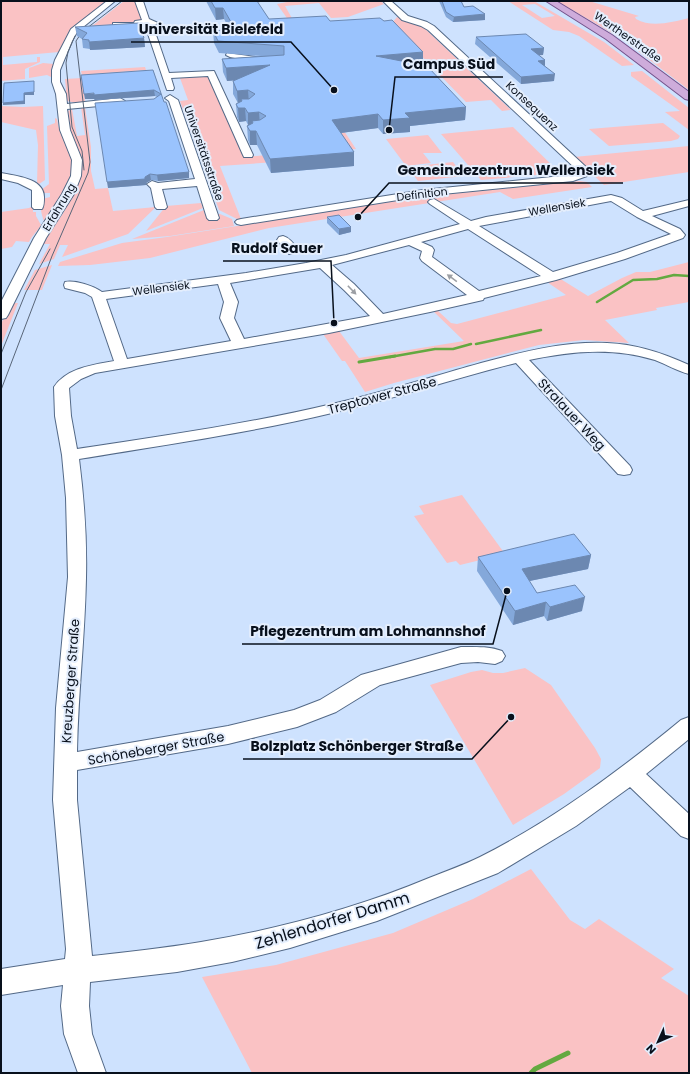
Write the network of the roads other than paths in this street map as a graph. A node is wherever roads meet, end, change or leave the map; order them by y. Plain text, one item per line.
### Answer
1 (112, 1) edge
2 (139, 1) edge
3 (387, 1) edge
4 (550, 1) edge
5 (109, 26) edge
6 (146, 26) junction
7 (230, 55) edge
8 (218, 67) junction
9 (166, 76) junction
10 (689, 97) edge
11 (127, 102) edge
12 (63, 107) junction
13 (248, 155) dead end
14 (1, 176) edge
15 (581, 176) joint
16 (201, 182) junction
17 (40, 200) dead end
18 (434, 202) dead end
19 (689, 203) edge
20 (161, 207) dead end
21 (641, 215) junction
22 (213, 218) dead end
23 (241, 222) dead end
24 (469, 224) junction
25 (283, 240) dead end
26 (410, 241) junction
27 (323, 264) junction
28 (306, 267) junction
29 (551, 277) junction
30 (223, 280) junction
31 (70, 285) dead end
32 (7, 287) edge
33 (99, 296) junction
34 (478, 297) junction
35 (1, 314) edge
36 (380, 319) junction
37 (240, 345) junction
38 (519, 357) junction
39 (122, 364) junction
40 (689, 370) edge
41 (61, 393) joint
42 (70, 455) junction
43 (624, 470) dead end
44 (495, 656) dead end
45 (689, 726) edge
46 (65, 763) junction
47 (631, 774) junction
48 (689, 829) edge
49 (78, 970) junction
50 (1, 982) edge
51 (92, 1073) edge

1 - 12 street, Erfahrung
2 - 6 street, Universitätsstraße
3 - 15 street, Konsequenz
4 - 10 main road, Wertherstraße
5 - 6 street
6 - 9 street, Universitätsstraße
7 - 8 street
8 - 8 street
8 - 9 street
8 - 13 street
9 - 16 street, Universitätsstraße
11 - 12 street
12 - 32 street, Erfahrung
14 - 17 street
15 - 23 street, Definition
16 - 20 street
16 - 22 street, Universitätsstraße
18 - 24 street
19 - 21 street
21 - 24 street, Wellensiek
21 - 29 street, Wellensiek
24 - 26 street, Wellensiek
24 - 29 street
25 - 28 street
26 - 27 street, Wellensiek
34 -> 26 street
27 - 28 street, Wellensiek
27 -> 36 street
28 - 30 street, Wellensiek
29 - 34 street, Wellensiek
30 - 33 street, Wellensiek
30 - 37 street
31 - 33 street
32 - 35 street
33 - 39 street
34 - 36 street, Wellensiek
36 - 37 street, Wellensiek
37 - 39 street, Wellensiek
38 - 40 street, Treptower Straße
38 - 42 street, Treptower Straße
38 - 43 street, Stralauer Weg
39 - 41 street, Wellensiek
41 - 42 street, Kreuzberger Straße
42 - 46 street, Kreuzberger Straße
44 - 46 street, Schöneberger Straße
45 - 47 street, Zehlendorfer Damm
46 - 49 street, Kreuzberger Straße
47 - 48 street
47 - 49 street, Zehlendorfer Damm
49 - 50 street, Zehlendorfer Damm
49 - 51 street, Kreuzberger Straße

